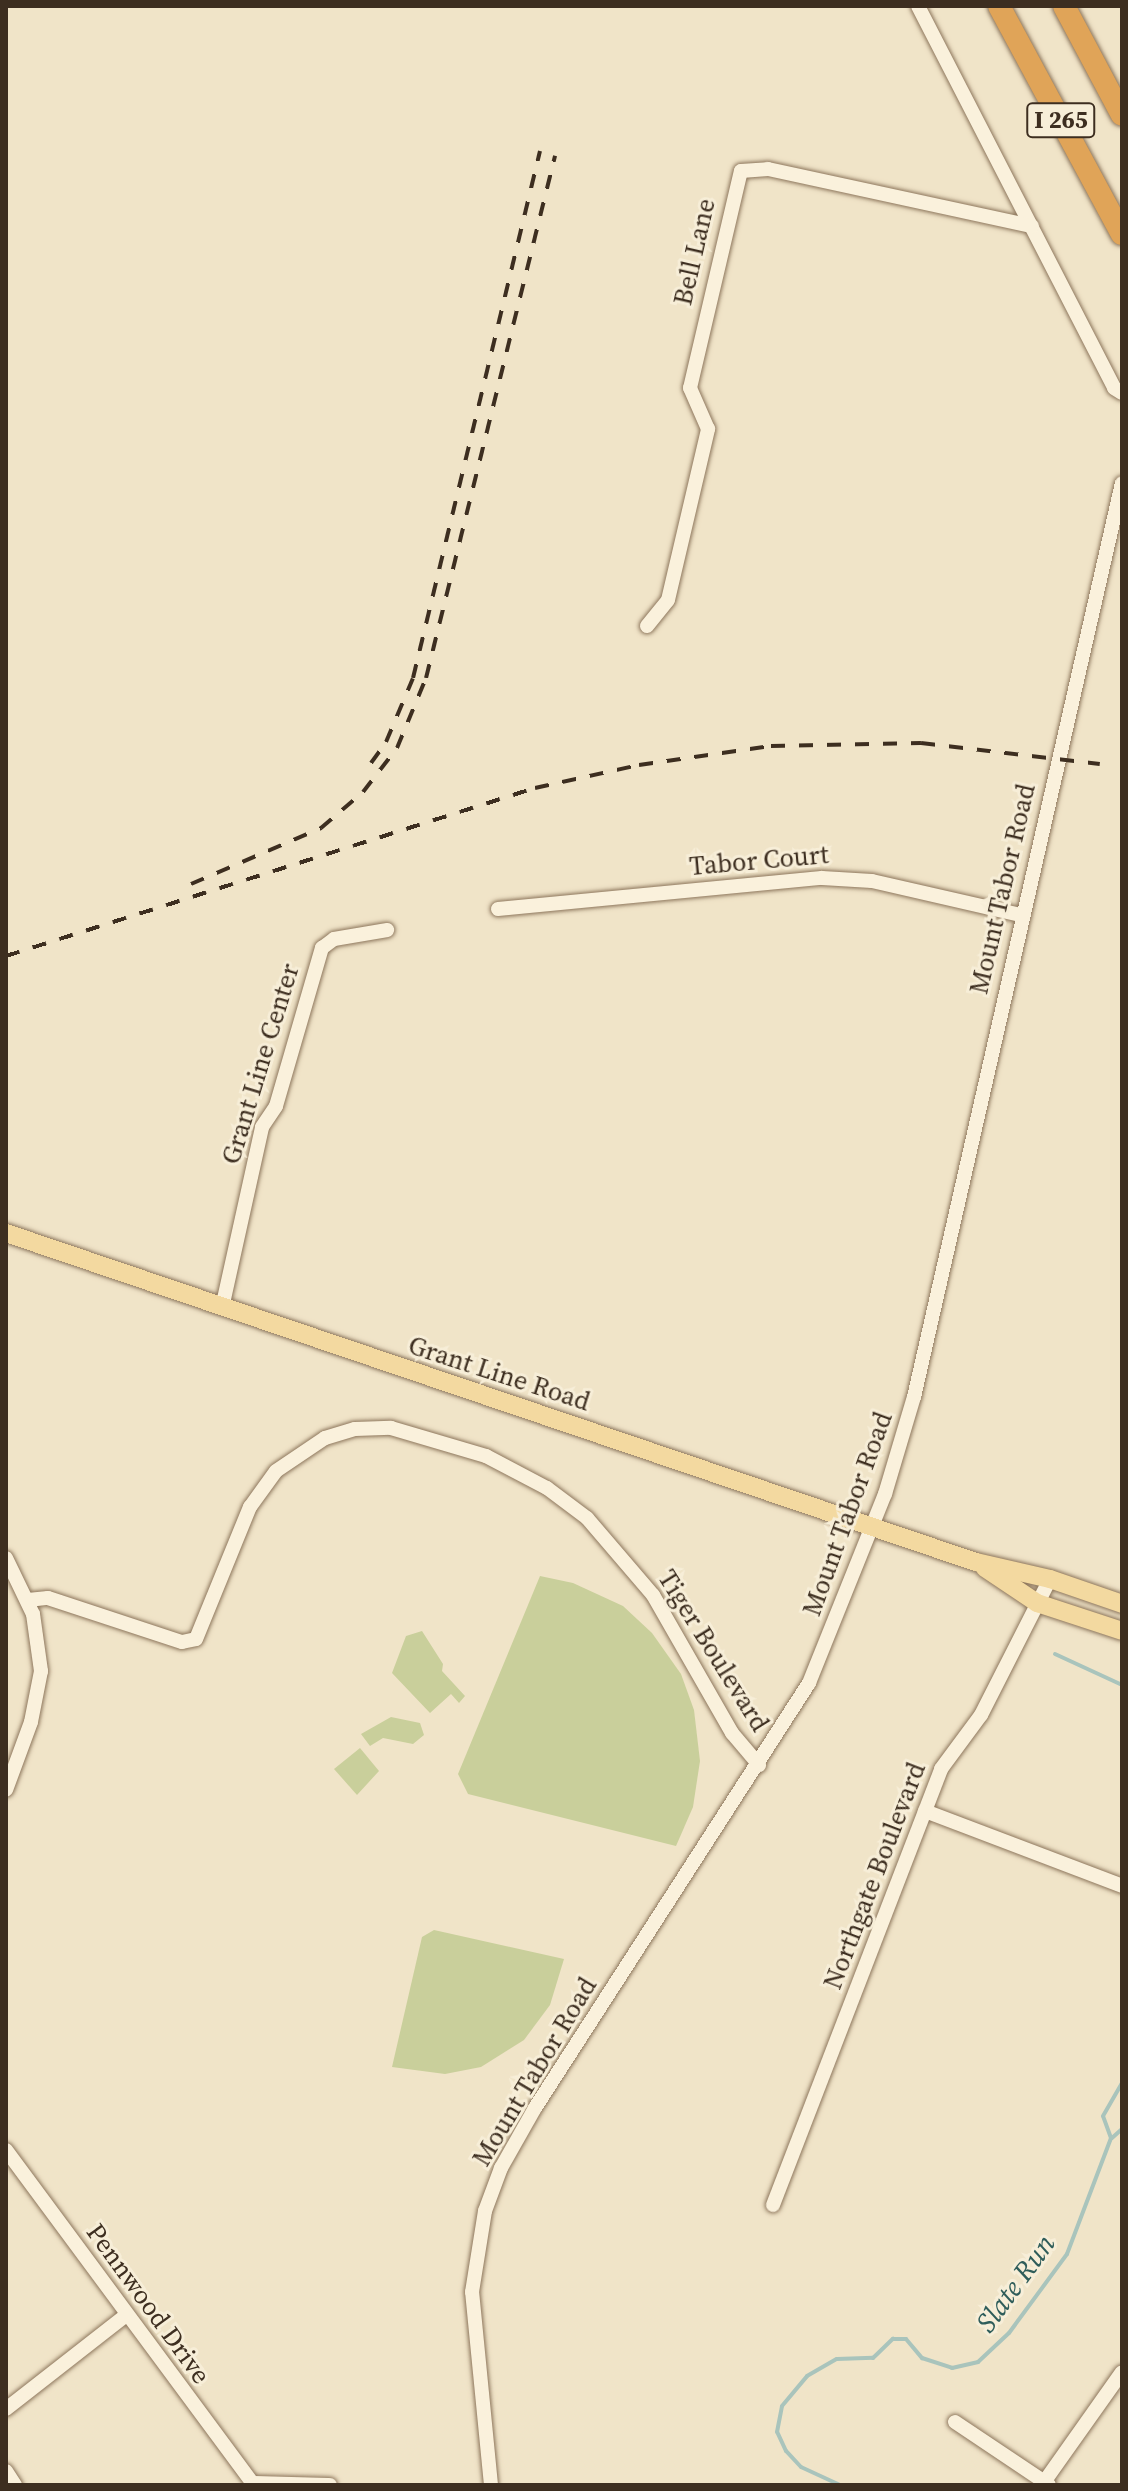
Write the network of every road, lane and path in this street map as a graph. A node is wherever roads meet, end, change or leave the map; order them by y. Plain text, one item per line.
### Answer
1 (918, 6) edge
2 (999, 6) edge
3 (1064, 6) edge
4 (1122, 115) edge
5 (1032, 226) junction
6 (1122, 234) edge
7 (1122, 393) edge
8 (1122, 483) edge
9 (647, 626) dead end
10 (498, 909) dead end
11 (1020, 915) junction
12 (387, 930) dead end
13 (6, 1233) edge
14 (222, 1308) junction
15 (870, 1523) junction
16 (6, 1558) edge
17 (976, 1562) junction
18 (1050, 1579) junction
19 (28, 1600) junction
20 (1037, 1603) junction
21 (1122, 1604) edge
22 (1122, 1631) edge
23 (759, 1765) junction
24 (6, 1790) edge
25 (925, 1811) junction
26 (1122, 1886) edge
27 (6, 2150) edge
28 (773, 2205) dead end
29 (125, 2316) junction
30 (1122, 2372) edge
31 (6, 2409) edge
32 (955, 2422) dead end
33 (6, 2471) edge
34 (256, 2484) edge
35 (1045, 2484) edge
36 (15, 2485) edge
37 (330, 2485) edge
38 (491, 2485) edge

1 - 5 street
2 - 6 highway, I 265
3 - 4 highway, I 265
5 - 7 street
5 - 9 street, Bell Lane
8 - 11 street, Mount Tabor Road
10 - 11 street, Tabor Court
11 - 15 street, Mount Tabor Road
12 - 14 street, Grant Line Center
13 - 14 main road, Grant Line Road
14 - 15 main road, Grant Line Road
15 - 17 main road, Grant Line Road
15 - 23 street, Mount Tabor Road
16 - 19 street
17 - 18 main road, Grant Line Road
17 - 20 main road, Grant Line Road
18 - 20 street, Northgate Boulevard
18 - 21 main road, Grant Line Road
19 - 23 street, Tiger Boulevard
19 - 24 street
20 - 22 main road, Grant Line Road
20 - 25 street, Northgate Boulevard
23 - 38 street, Mount Tabor Road
25 - 26 street
25 - 28 street, Northgate Boulevard
27 - 29 street, Pennwood Drive
29 - 31 street
29 - 34 street, Pennwood Drive
30 - 35 street
32 - 35 street
33 - 36 street
34 - 37 street

